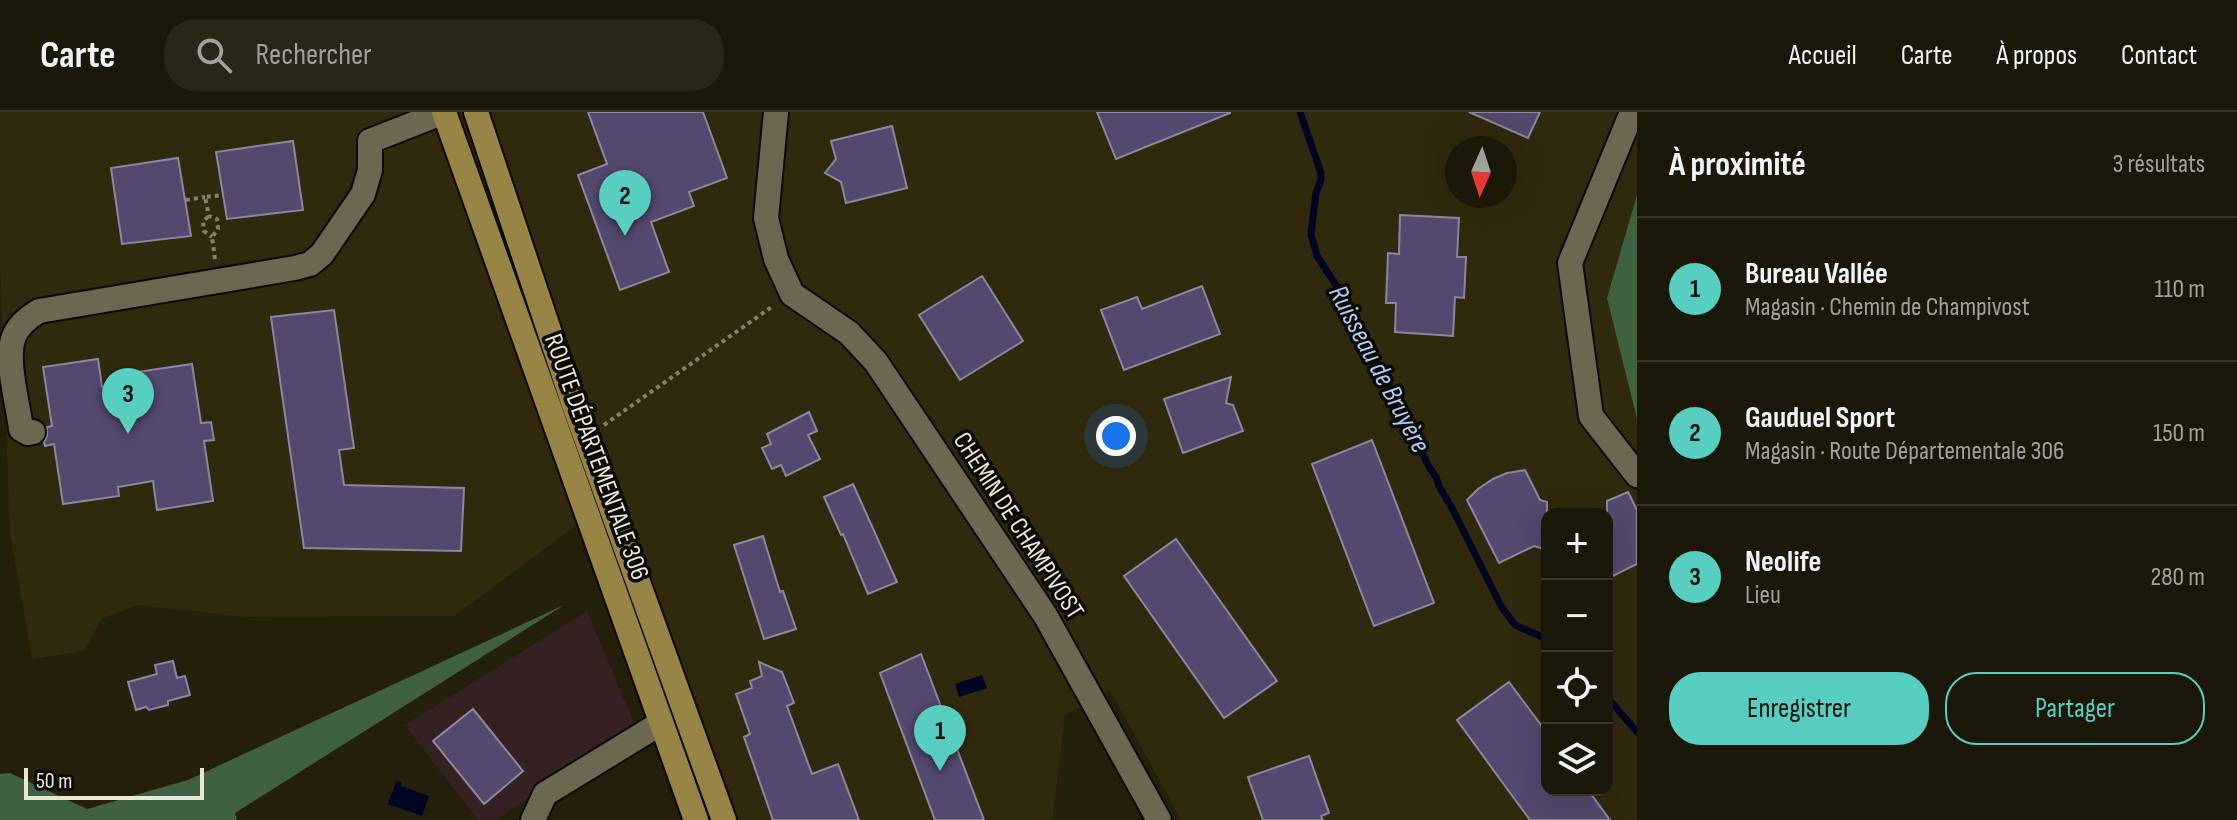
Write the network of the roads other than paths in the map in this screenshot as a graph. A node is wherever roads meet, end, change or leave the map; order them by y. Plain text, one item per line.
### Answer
1 (444, 112) edge
2 (476, 112) edge
3 (776, 112) edge
4 (1632, 112) edge
5 (33, 432) dead end
6 (1637, 475) edge
7 (661, 723) junction
8 (533, 820) edge
9 (696, 820) edge
10 (724, 820) edge
11 (1159, 820) edge

1 - 5 street
1 - 7 main road, ROUTE DÉPARTEMENTALE 306
2 - 10 main road, ROUTE DÉPARTEMENTALE 306
3 - 11 street, CHEMIN DE CHAMPIVOST
4 - 6 street
7 - 8 street
7 - 9 main road, ROUTE DÉPARTEMENTALE 306

